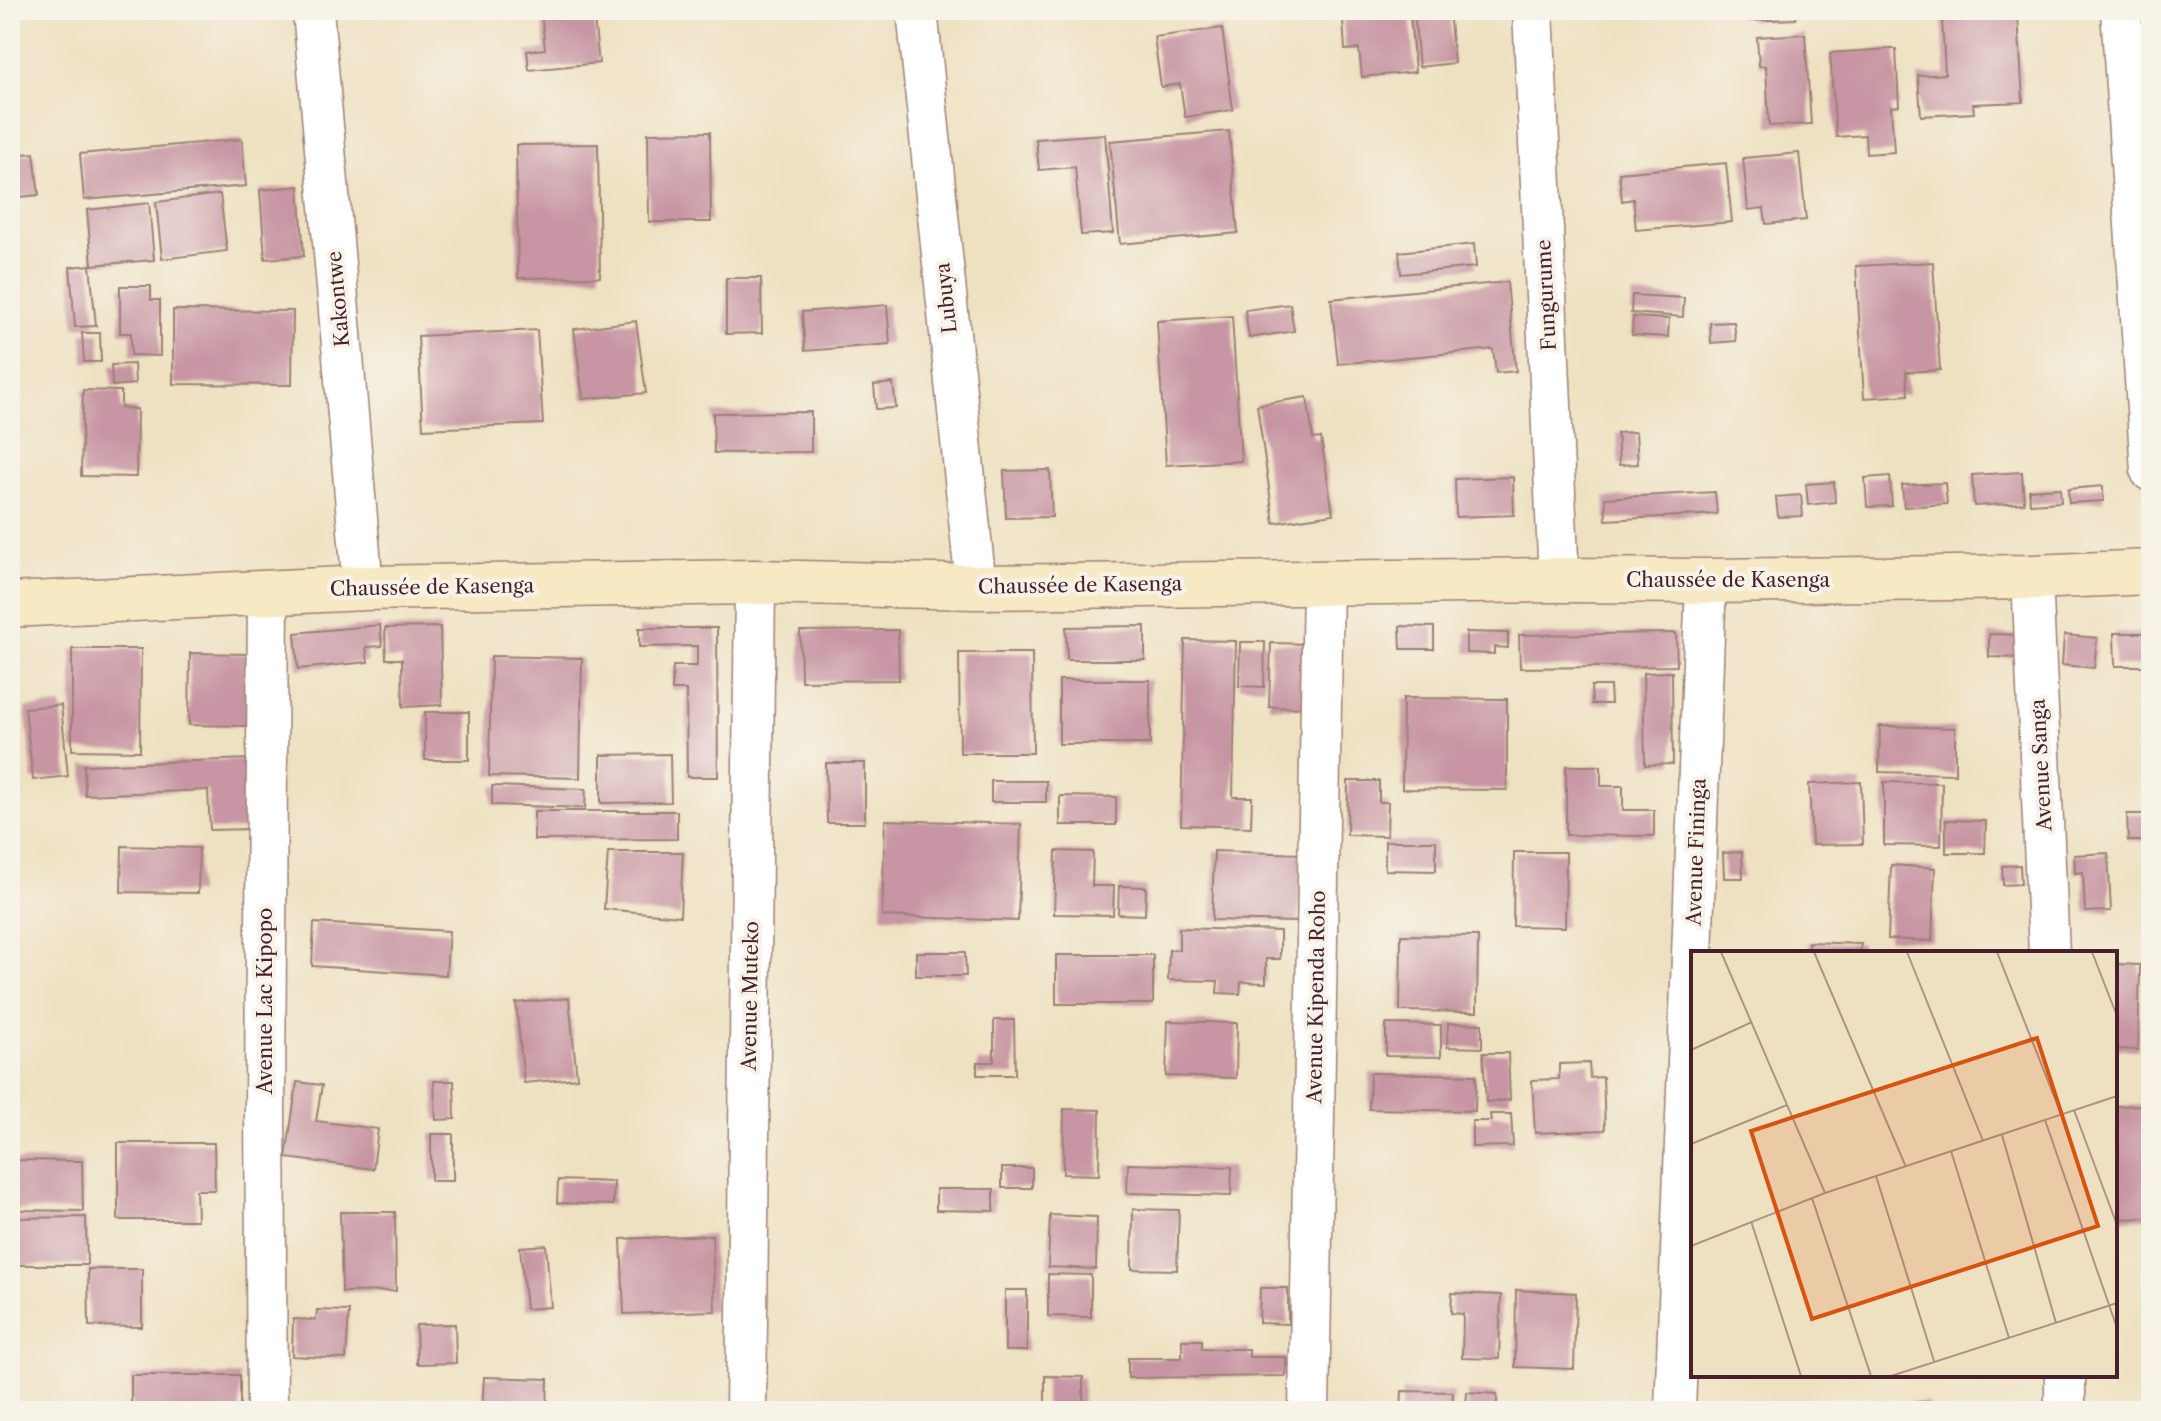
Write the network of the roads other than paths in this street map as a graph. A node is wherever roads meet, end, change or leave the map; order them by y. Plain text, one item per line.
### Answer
1 (313, 10) edge
2 (917, 10) edge
3 (1533, 10) edge
4 (2121, 10) edge
5 (2151, 471) edge
6 (2151, 572) edge
7 (2032, 577) junction
8 (1559, 580) junction
9 (1706, 581) junction
10 (755, 582) junction
11 (1323, 583) junction
12 (976, 587) junction
13 (363, 588) junction
14 (268, 591) junction
15 (10, 605) edge
16 (1692, 951) edge
17 (2049, 951) edge
18 (1691, 983) edge
19 (2065, 1377) edge
20 (267, 1411) edge
21 (746, 1411) edge
22 (1309, 1411) edge
23 (1675, 1411) edge
24 (2065, 1411) edge

1 - 13 street, Kakontwe
2 - 12 street, Lubuya
3 - 8 street, Fungurume
4 - 5 street
6 - 7 main road, Chaussée de Kasenga
7 - 9 main road, Chaussée de Kasenga
7 - 17 street, Avenue Sanga
8 - 9 main road, Chaussée de Kasenga
8 - 11 main road, Chaussée de Kasenga
9 - 16 street, Avenue Fininga
10 - 12 main road, Chaussée de Kasenga
10 - 13 main road, Chaussée de Kasenga
10 - 21 street, Avenue Muteko
11 - 12 main road, Chaussée de Kasenga
11 - 22 street, Avenue Kipenda Roho
13 - 14 main road, Chaussée de Kasenga
14 - 15 main road, Chaussée de Kasenga
14 - 20 street, Avenue Lac Kipopo
18 - 23 street, Avenue Fininga
19 - 24 street

